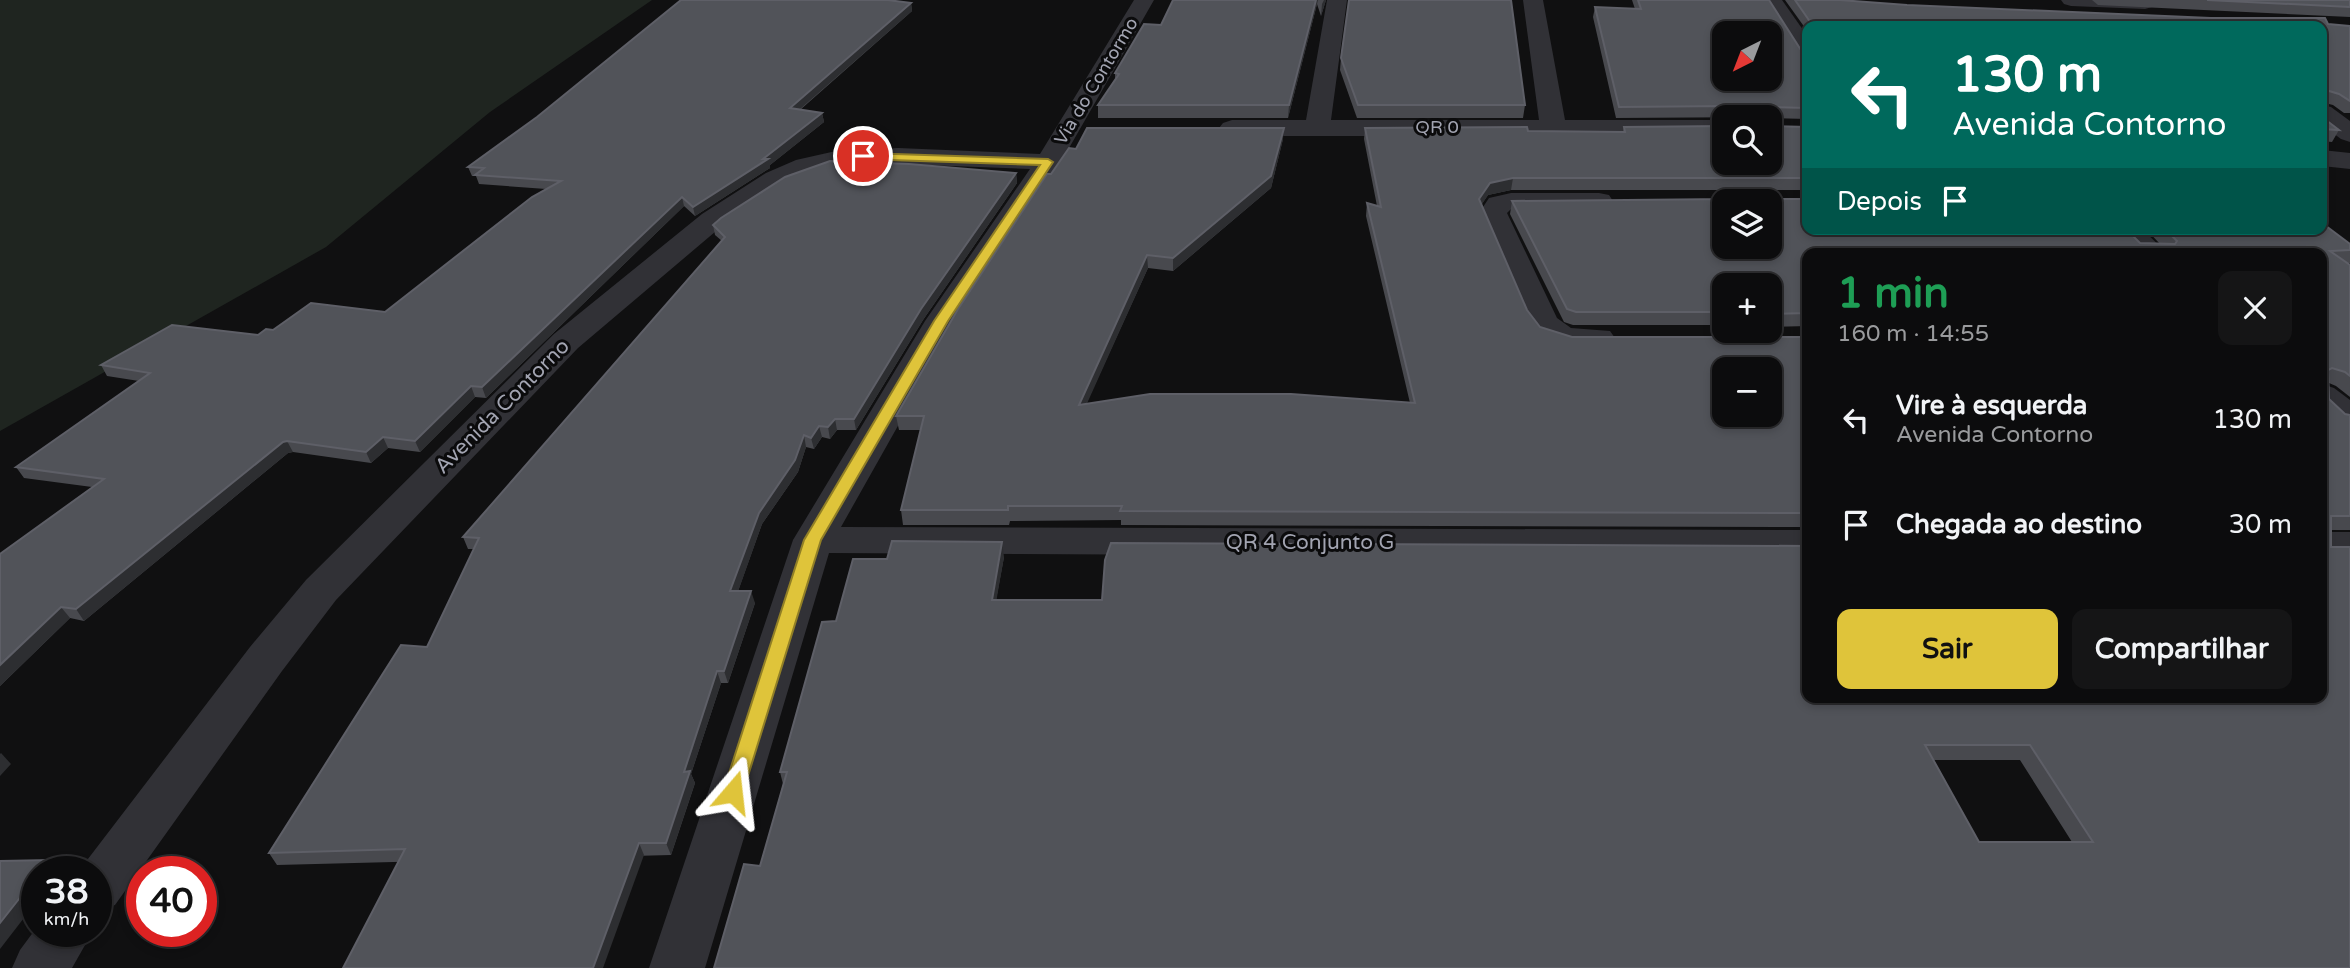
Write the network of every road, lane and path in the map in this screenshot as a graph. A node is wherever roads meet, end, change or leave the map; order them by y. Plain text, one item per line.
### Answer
1 (1144, 0) edge
2 (1337, 0) edge
3 (1533, 0) edge
4 (1772, 0) edge
5 (2071, 0) edge
6 (2050, 13) edge
7 (1802, 45) edge
8 (2334, 116) edge
9 (1553, 127) junction
10 (1205, 128) edge
11 (1317, 128) junction
12 (1712, 128) edge
13 (1094, 129) edge
14 (2350, 134) edge
15 (1057, 145) junction
16 (2327, 159) edge
17 (2350, 161) edge
18 (1633, 201) edge
19 (2131, 235) edge
20 (2146, 248) edge
21 (1622, 338) edge
22 (2327, 399) edge
23 (2350, 418) edge
24 (813, 540) junction
25 (1802, 544) edge
26 (2327, 546) edge
27 (2350, 546) edge
28 (112, 867) edge
29 (55, 947) edge
30 (40, 968) edge
31 (677, 968) edge

1 - 15 street, Via do Contormo
2 - 11 street
3 - 9 street
4 - 7 street
5 - 6 street
8 - 14 street
9 - 11 street, QR 0
9 - 12 street, QR 0
10 - 11 street, QR 0
13 - 15 street
15 - 24 street, Via do Contormo
15 - 28 street, Avenida Contorno
16 - 17 street
18 - 21 street
19 - 20 street
22 - 23 street
24 - 25 street, QR 4 Conjunto G
24 - 31 street, Via do Contormo
26 - 27 street
29 - 30 street

